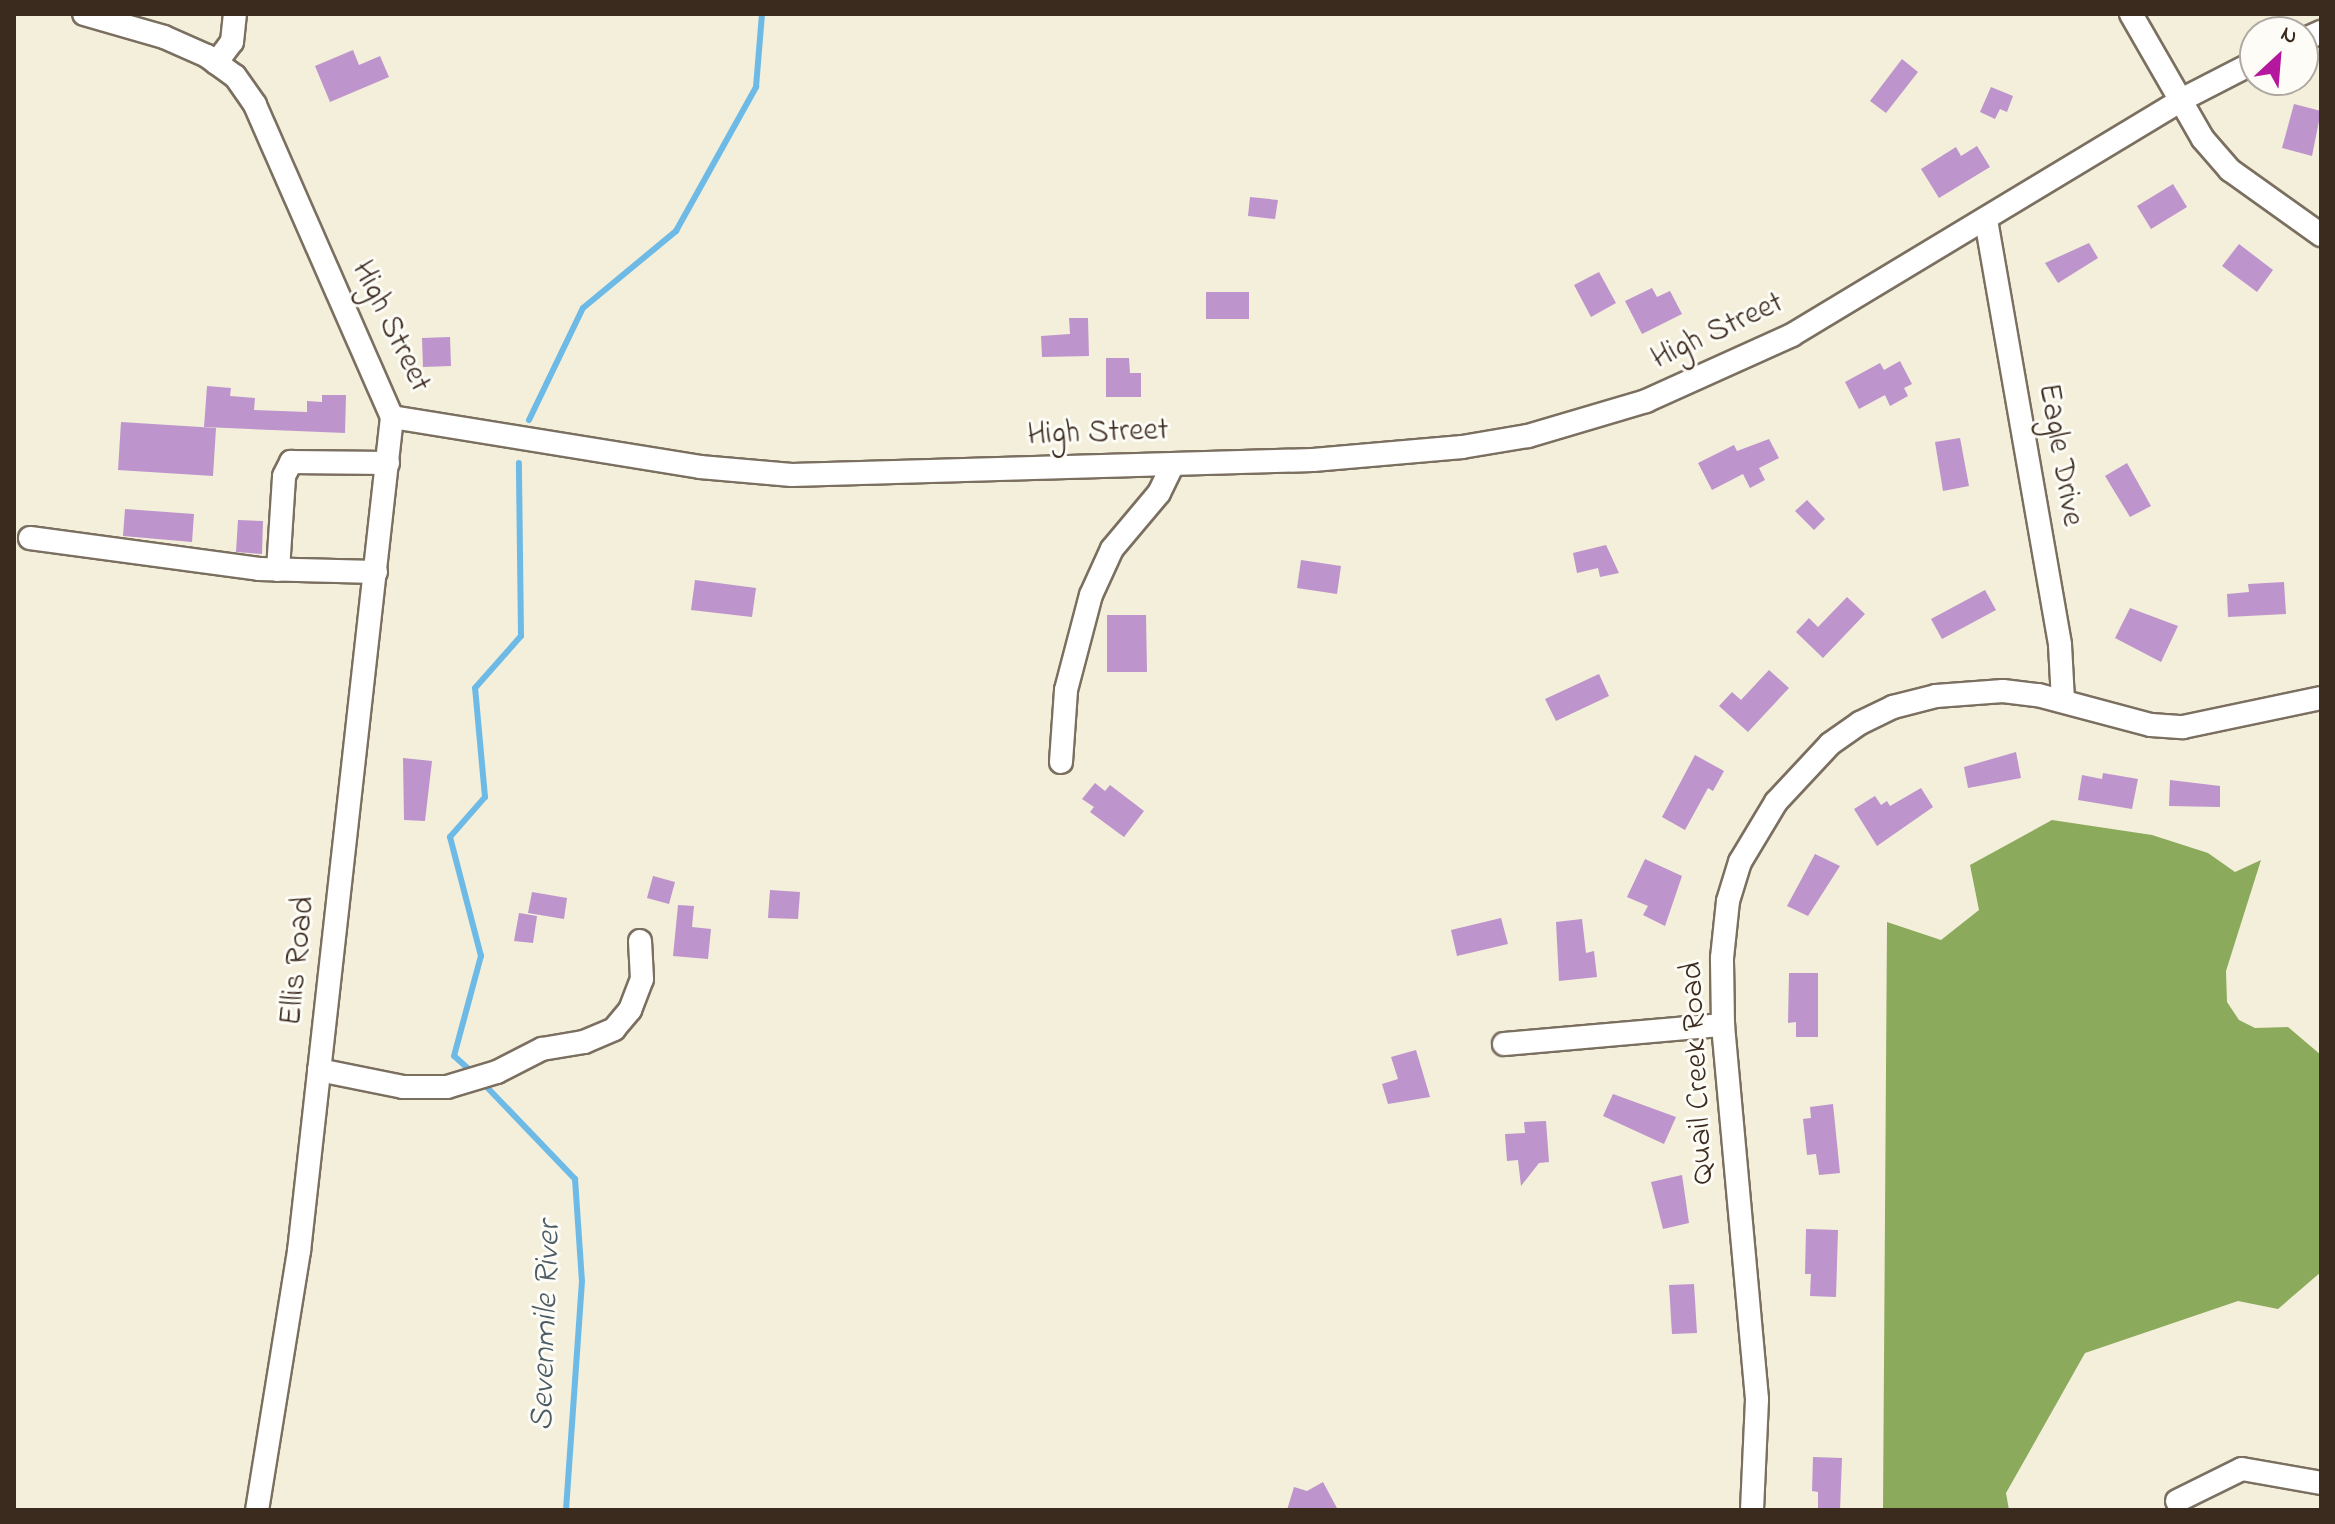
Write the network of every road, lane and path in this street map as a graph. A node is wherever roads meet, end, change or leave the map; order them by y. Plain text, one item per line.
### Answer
1 (84, 14) edge
2 (235, 14) edge
3 (2131, 14) edge
4 (216, 63) junction
5 (2239, 70) edge
6 (2181, 100) junction
7 (1986, 220) junction
8 (2321, 235) edge
9 (392, 417) junction
10 (388, 463) junction
11 (1173, 464) junction
12 (30, 538) dead end
13 (278, 570) junction
14 (376, 572) junction
15 (2321, 698) edge
16 (2063, 701) junction
17 (1061, 762) dead end
18 (640, 941) dead end
19 (1723, 1025) junction
20 (1504, 1044) dead end
21 (319, 1070) junction
22 (2321, 1483) edge
23 (2177, 1501) dead end
24 (257, 1510) edge
25 (1752, 1510) edge

1 - 4 street, High Street
2 - 4 street
3 - 6 street
4 - 9 street, High Street
5 - 6 street, High Street
6 - 7 street, High Street
6 - 8 street
7 - 11 street, High Street
7 - 16 street, Eagle Drive
9 - 10 street, Ellis Road
9 - 11 street, High Street
10 - 13 street
10 - 14 street, Ellis Road
11 - 17 street
12 - 13 street
13 - 14 street
14 - 21 street, Ellis Road
15 - 16 street, Quail Creek Road
16 - 19 street, Quail Creek Road
18 - 21 street
19 - 20 street
19 - 25 street, Quail Creek Road
21 - 24 street, Ellis Road
22 - 23 street

